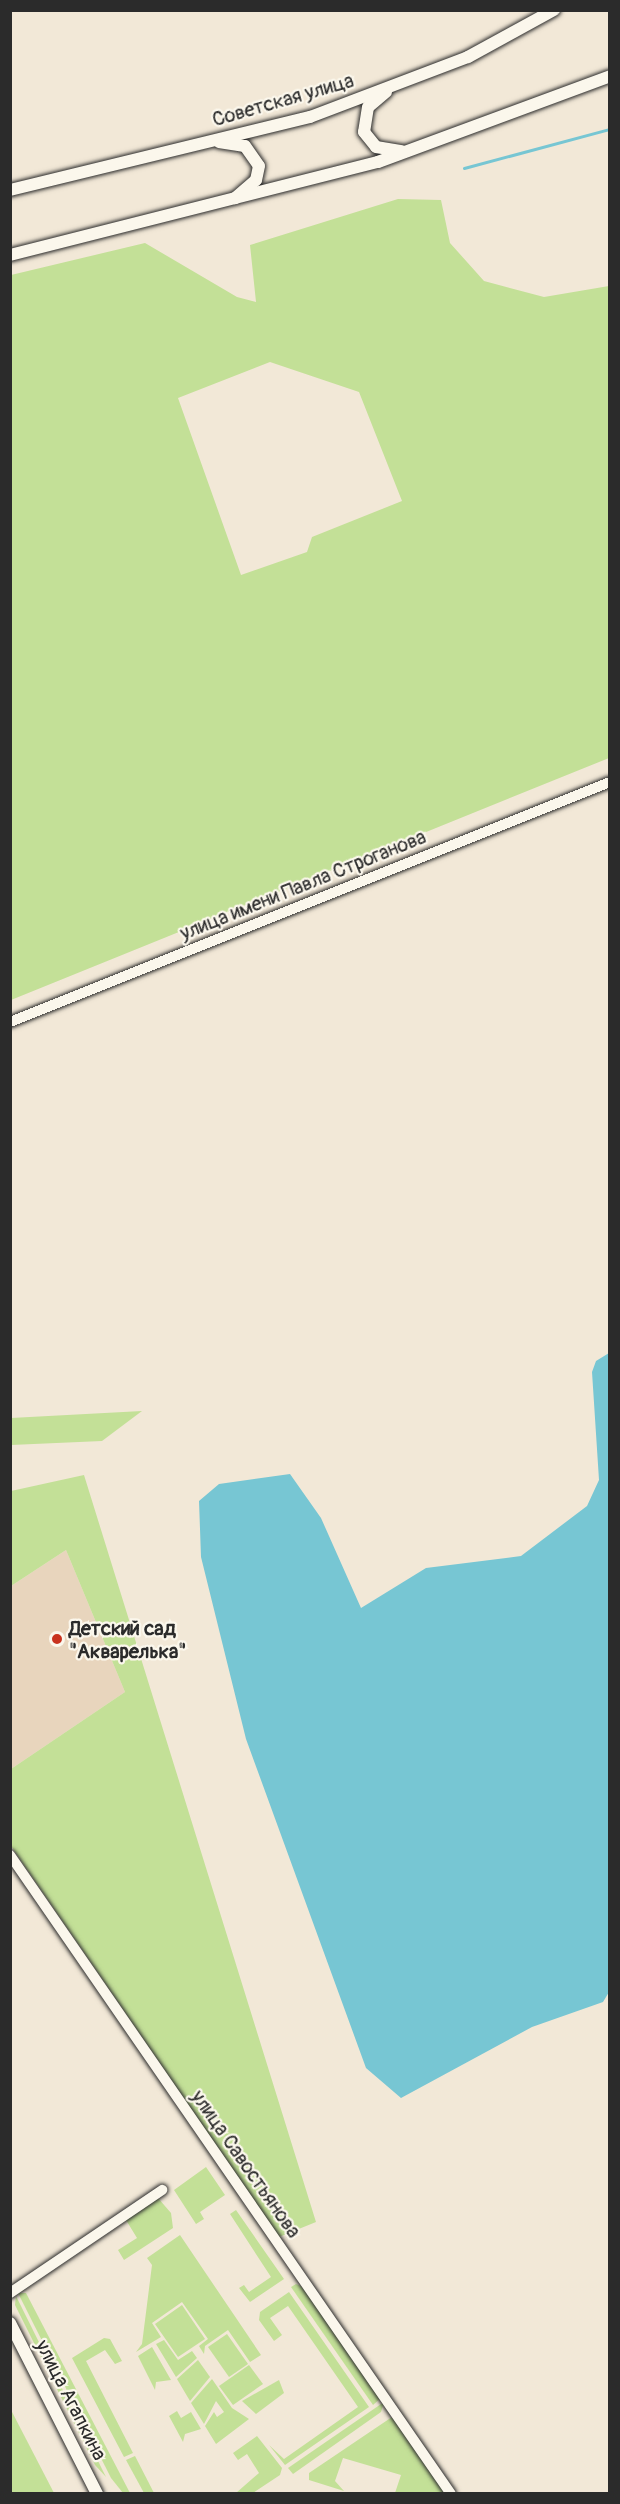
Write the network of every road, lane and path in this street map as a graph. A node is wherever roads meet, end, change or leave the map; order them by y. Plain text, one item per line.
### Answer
1 (554, 10) edge
2 (609, 76) edge
3 (394, 86) junction
4 (212, 141) junction
5 (411, 151) junction
6 (10, 190) edge
7 (221, 206) junction
8 (10, 255) edge
9 (609, 782) edge
10 (10, 1022) edge
11 (10, 1855) edge
12 (162, 2190) dead end
13 (10, 2293) edge
14 (10, 2324) edge
15 (97, 2493) edge
16 (451, 2493) edge

1 - 3 main road, Советская улица
2 - 5 main road
3 - 4 main road, Советская улица
3 - 5 main road
4 - 6 main road, Советская улица
4 - 7 main road
5 - 7 main road
7 - 8 main road
9 - 10 street, улица имени Павла Строганова
11 - 16 street, улица Савостьянова
12 - 13 street
14 - 15 main road, улица Агапкина

